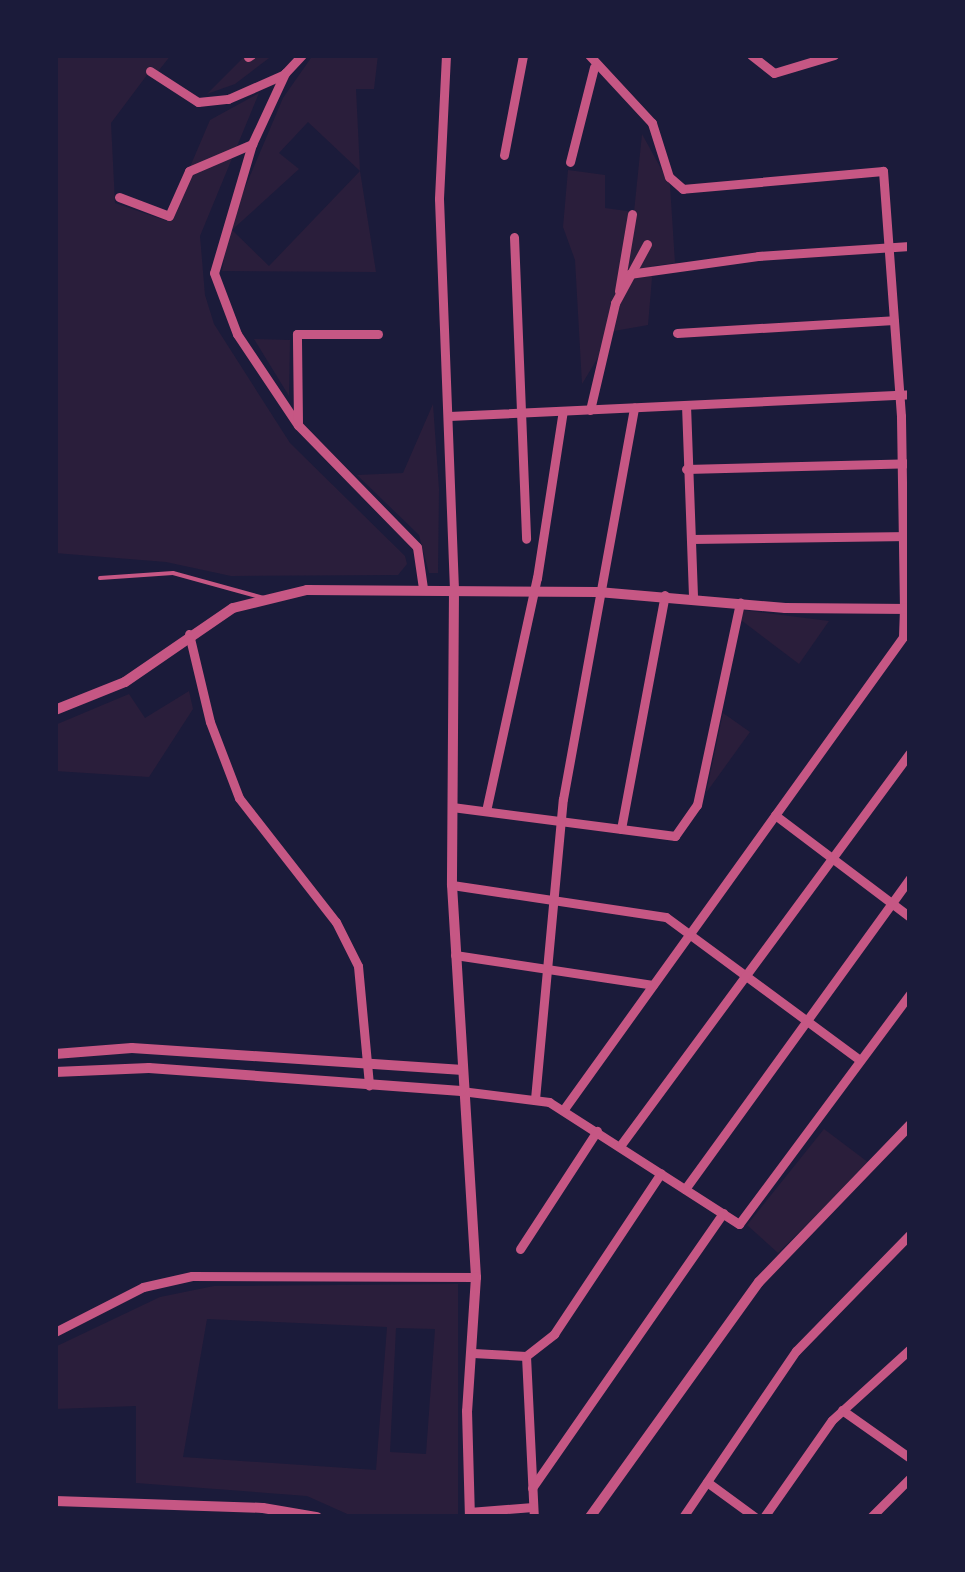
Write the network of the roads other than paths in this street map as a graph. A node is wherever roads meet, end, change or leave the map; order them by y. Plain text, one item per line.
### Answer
1 (302, 55) edge
2 (446, 55) edge
3 (524, 55) edge
4 (589, 55) edge
5 (750, 55) edge
6 (834, 55) edge
7 (594, 67) junction
8 (150, 71) dead end
9 (285, 74) junction
10 (252, 144) junction
11 (504, 155) dead end
12 (570, 162) dead end
13 (120, 197) dead end
14 (632, 214) dead end
15 (514, 237) dead end
16 (647, 244) dead end
17 (910, 246) edge
18 (889, 249) junction
19 (629, 274) junction
20 (619, 293) junction
21 (894, 320) junction
22 (677, 333) dead end
23 (378, 334) dead end
24 (905, 395) edge
25 (686, 405) junction
26 (634, 408) junction
27 (590, 410) junction
28 (563, 411) junction
29 (519, 413) junction
30 (449, 416) junction
31 (298, 425) junction
32 (906, 463) edge
33 (686, 469) junction
34 (907, 536) edge
35 (526, 540) dead end
36 (692, 540) junction
37 (100, 578) dead end
38 (423, 588) junction
39 (454, 589) junction
40 (598, 592) junction
41 (532, 593) junction
42 (665, 595) junction
43 (693, 597) junction
44 (264, 598) junction
45 (740, 602) junction
46 (907, 609) edge
47 (188, 634) junction
48 (900, 641) junction
49 (910, 654) edge
50 (55, 710) edge
51 (910, 753) edge
52 (452, 807) junction
53 (486, 811) junction
54 (775, 815) junction
55 (561, 822) junction
56 (622, 829) junction
57 (834, 860) junction
58 (910, 878) edge
59 (452, 884) junction
60 (554, 898) junction
61 (892, 903) junction
62 (910, 916) edge
63 (689, 935) junction
64 (455, 955) junction
65 (548, 967) junction
66 (746, 975) junction
67 (653, 985) junction
68 (910, 994) edge
69 (806, 1020) junction
70 (55, 1054) edge
71 (860, 1060) junction
72 (369, 1065) junction
73 (459, 1070) junction
74 (55, 1072) edge
75 (368, 1085) junction
76 (460, 1091) junction
77 (535, 1098) junction
78 (564, 1109) junction
79 (910, 1124) edge
80 (597, 1131) junction
81 (620, 1146) junction
82 (661, 1173) junction
83 (685, 1188) junction
84 (723, 1213) junction
85 (910, 1234) edge
86 (520, 1248) dead end
87 (476, 1277) junction
88 (55, 1332) edge
89 (910, 1349) edge
90 (473, 1353) junction
91 (526, 1356) junction
92 (842, 1410) junction
93 (910, 1458) edge
94 (910, 1478) edge
95 (707, 1482) junction
96 (532, 1488) junction
97 (55, 1501) edge
98 (534, 1512) edge
99 (470, 1514) edge
100 (317, 1517) edge
101 (590, 1517) edge
102 (683, 1517) edge
103 (755, 1517) edge
104 (764, 1517) edge
105 (870, 1517) edge

1 - 9 street
2 - 30 street
3 - 11 street
4 - 7 street
5 - 6 street
7 - 12 street
7 - 18 street
8 - 9 street
9 - 10 street
10 - 13 street
10 - 31 street
14 - 20 street
15 - 29 street
16 - 19 street
17 - 18 street
18 - 19 street
18 - 21 street
19 - 20 street
20 - 27 street
21 - 22 street
21 - 24 street
23 - 31 street
24 - 25 street
24 - 32 street
25 - 26 street
25 - 33 street
26 - 27 street
26 - 40 street
27 - 28 street
28 - 29 street
28 - 41 street
29 - 30 street
29 - 35 street
30 - 39 street
31 - 38 street
32 - 33 street
32 - 34 street
33 - 36 street
34 - 36 street
34 - 46 street
36 - 43 street
37 - 44 lane
38 - 39 street
38 - 44 street
39 - 41 street
39 - 52 street
40 - 41 street
40 - 42 street
40 - 55 street
41 - 53 street
42 - 43 street
42 - 56 street
43 - 45 street
44 - 47 street
45 - 46 street
45 - 56 street
46 - 48 street
47 - 50 street
47 - 72 street
48 - 49 street
48 - 54 street
51 - 57 street
52 - 53 street
52 - 59 street
53 - 55 street
54 - 57 street
54 - 63 street
55 - 56 street
55 - 60 street
57 - 61 street
57 - 66 street
58 - 61 street
59 - 60 street
59 - 64 street
60 - 63 street
60 - 65 street
61 - 62 street
61 - 69 street
63 - 66 street
63 - 67 street
64 - 65 street
64 - 73 street
65 - 67 street
65 - 77 street
66 - 69 street
66 - 81 street
67 - 78 street
68 - 71 street
69 - 71 street
69 - 83 street
70 - 72 street
71 - 84 street
72 - 73 street
72 - 75 street
73 - 76 street
74 - 75 street
75 - 76 street
76 - 77 street
76 - 87 street
77 - 78 street
78 - 80 street
79 - 101 street
80 - 81 street
80 - 86 street
81 - 82 street
82 - 83 street
82 - 91 street
83 - 84 street
84 - 96 street
85 - 95 street
87 - 88 street
87 - 90 street
89 - 92 street
90 - 91 street
90 - 99 street
91 - 96 street
92 - 93 street
92 - 104 street
94 - 105 street
95 - 102 street
95 - 103 street
96 - 98 street
97 - 100 street
98 - 99 street

